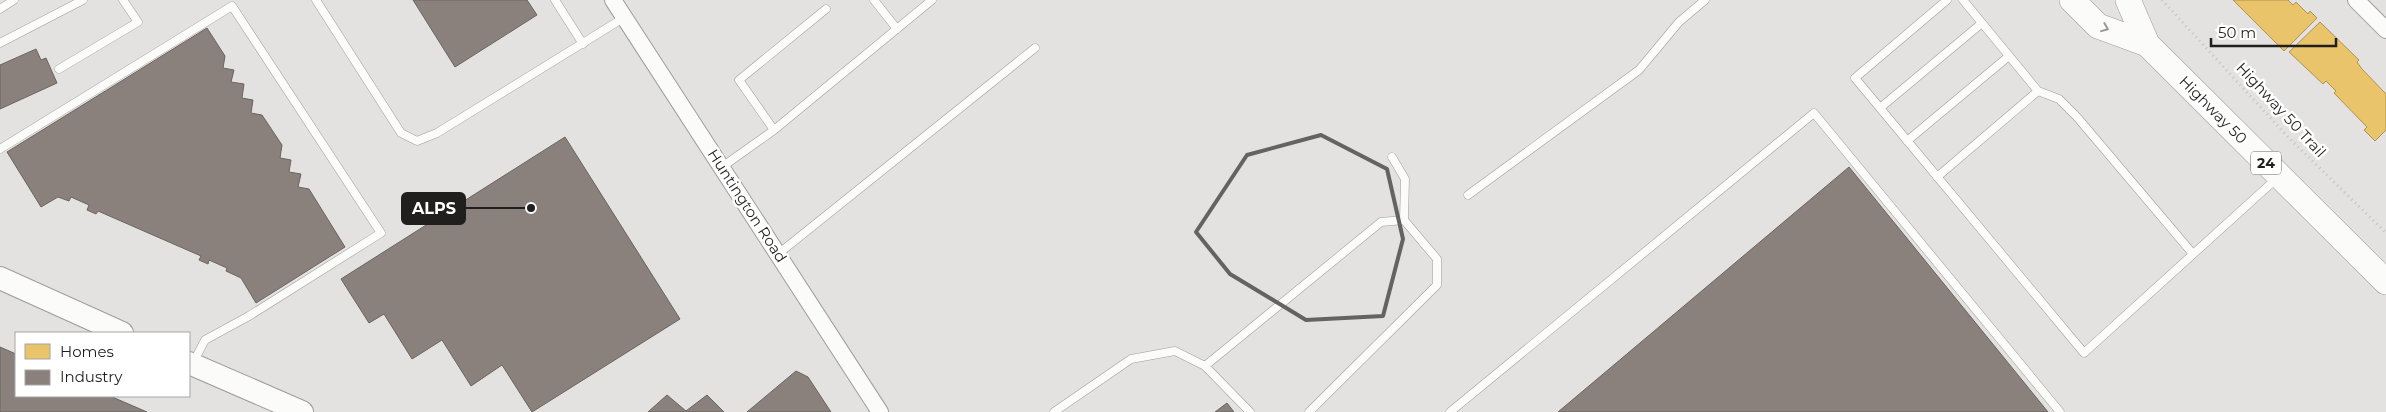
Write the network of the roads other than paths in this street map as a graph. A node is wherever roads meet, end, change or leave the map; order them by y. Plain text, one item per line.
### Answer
1 (14, 0) edge
2 (83, 0) edge
3 (124, 0) edge
4 (316, 0) edge
5 (555, 0) edge
6 (613, 0) edge
7 (874, 0) edge
8 (932, 0) edge
9 (1705, 0) edge
10 (1947, 0) edge
11 (1963, 0) edge
12 (2072, 0) edge
13 (2128, 0) edge
14 (2356, 0) edge
15 (0, 9) edge
16 (826, 9) dead end
17 (625, 17) junction
18 (1982, 23) junction
19 (897, 29) junction
20 (2386, 30) edge
21 (0, 43) edge
22 (583, 44) junction
23 (2147, 44) junction
24 (1036, 48) dead end
25 (2009, 56) junction
26 (59, 69) dead end
27 (2038, 91) junction
28 (1880, 108) junction
29 (774, 130) junction
30 (1907, 141) junction
31 (0, 149) edge
32 (1392, 157) dead end
33 (722, 166) junction
34 (2280, 176) junction
35 (1937, 177) junction
36 (1468, 195) dead end
37 (1404, 220) junction
38 (778, 254) junction
39 (2193, 254) junction
40 (0, 278) edge
41 (2386, 282) edge
42 (120, 332) edge
43 (191, 364) edge
44 (1205, 366) junction
45 (302, 412) edge
46 (880, 412) edge
47 (1054, 412) edge
48 (1250, 412) edge
49 (1308, 412) edge
50 (1450, 412) edge
51 (2060, 412) edge

1 - 15 lane
2 - 21 lane
3 - 26 lane
4 - 22 lane
5 - 22 lane
6 - 17 street, Huntington Road
7 - 19 lane
8 - 19 lane
9 - 36 lane
10 - 28 lane
11 - 18 lane
12 -> 23 main road, Highway 50 / 24
13 - 23 main road, Highway 50 / 24
14 - 20 street
16 - 29 lane
17 - 22 lane
17 - 33 street, Huntington Road
18 - 25 lane
18 - 28 lane
19 - 29 lane
23 - 34 main road, Highway 50 / 24
24 - 38 lane
25 - 27 lane
25 - 30 lane
27 - 35 lane
27 - 39 lane
28 - 30 lane
29 - 33 lane
30 - 35 lane
31 - 43 lane
32 - 37 lane
33 - 38 street, Huntington Road
34 - 39 lane
34 - 41 main road, Highway 50 / 24
35 - 39 lane
37 - 44 lane
37 - 49 lane
38 - 46 street, Huntington Road
40 - 42 street
43 - 45 street
44 - 47 lane
44 - 48 lane
50 - 51 lane

